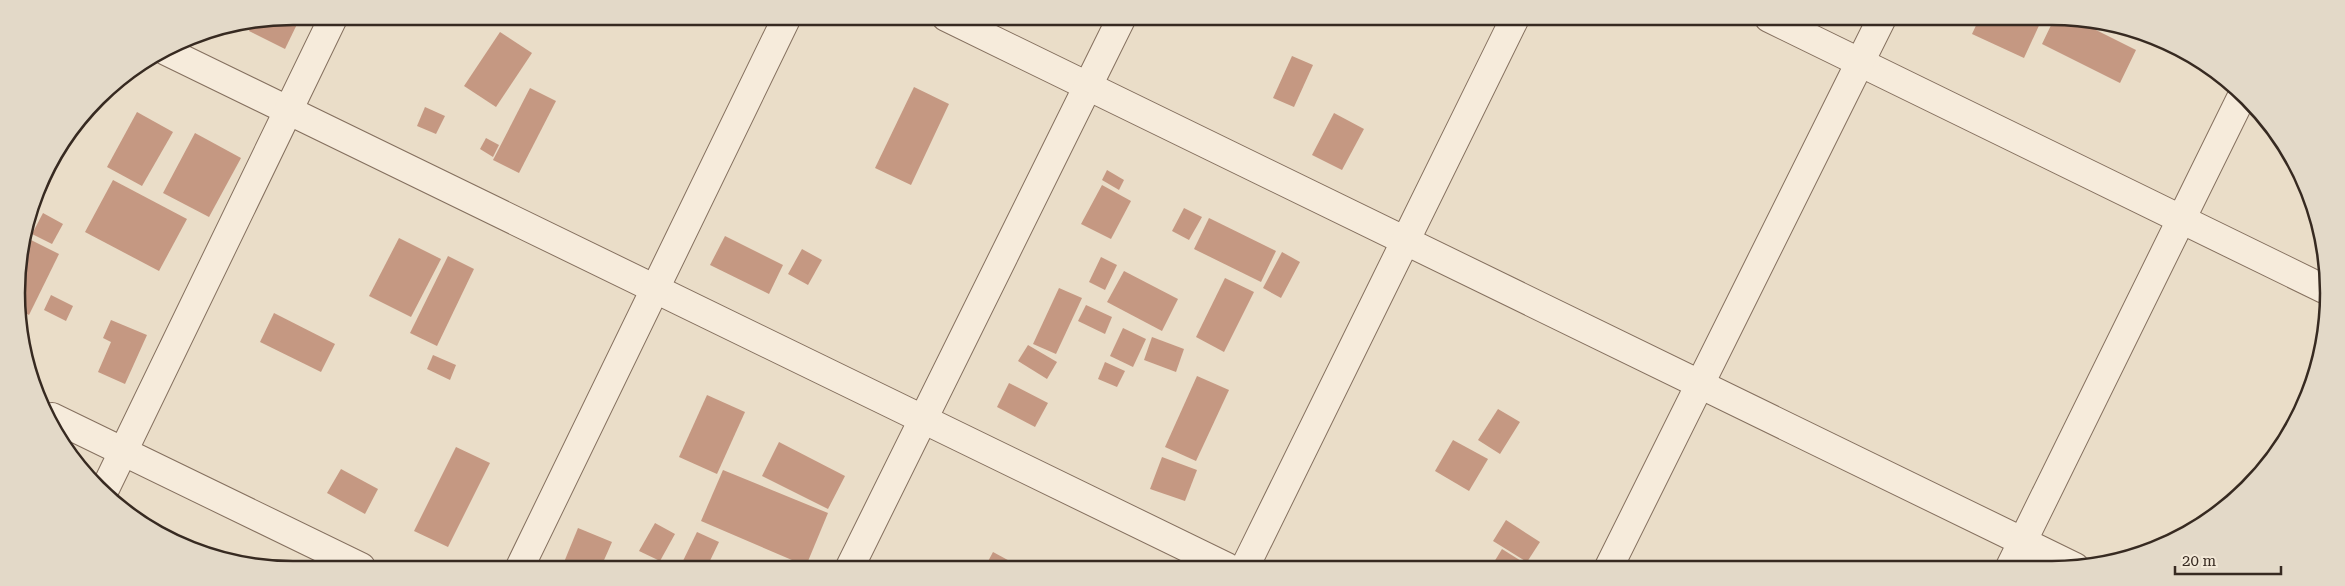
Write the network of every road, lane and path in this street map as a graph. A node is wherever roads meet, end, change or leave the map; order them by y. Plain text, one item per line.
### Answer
1 (330, 25) edge
2 (783, 25) edge
3 (962, 25) edge
4 (1118, 25) edge
5 (1512, 25) edge
6 (1783, 25) edge
7 (1879, 25) edge
8 (173, 53) edge
9 (1860, 63) junction
10 (1088, 86) junction
11 (2240, 101) edge
12 (289, 110) junction
13 (2181, 219) junction
14 (1405, 241) junction
15 (2320, 287) edge
16 (655, 289) junction
17 (1700, 384) junction
18 (57, 419) edge
19 (923, 420) junction
20 (123, 452) junction
21 (106, 486) edge
22 (2022, 542) junction
23 (2061, 560) edge
24 (349, 561) edge
25 (523, 561) edge
26 (853, 561) edge
27 (1214, 561) edge
28 (1247, 561) edge
29 (1612, 561) edge
30 (2013, 561) edge

1 - 12 street
2 - 16 street
3 - 10 street
4 - 10 street
5 - 14 street
6 - 9 street
7 - 9 street
8 - 12 street
9 - 13 street
9 - 17 street
10 - 14 street
10 - 19 street
11 - 13 street
12 - 16 street
12 - 20 street
13 - 15 street
13 - 22 street
14 - 17 street
14 - 28 street
16 - 19 street
16 - 25 street
17 - 22 street
17 - 29 street
18 - 20 street
19 - 26 street
19 - 27 street
20 - 21 street
20 - 24 street
22 - 23 street
22 - 30 street

